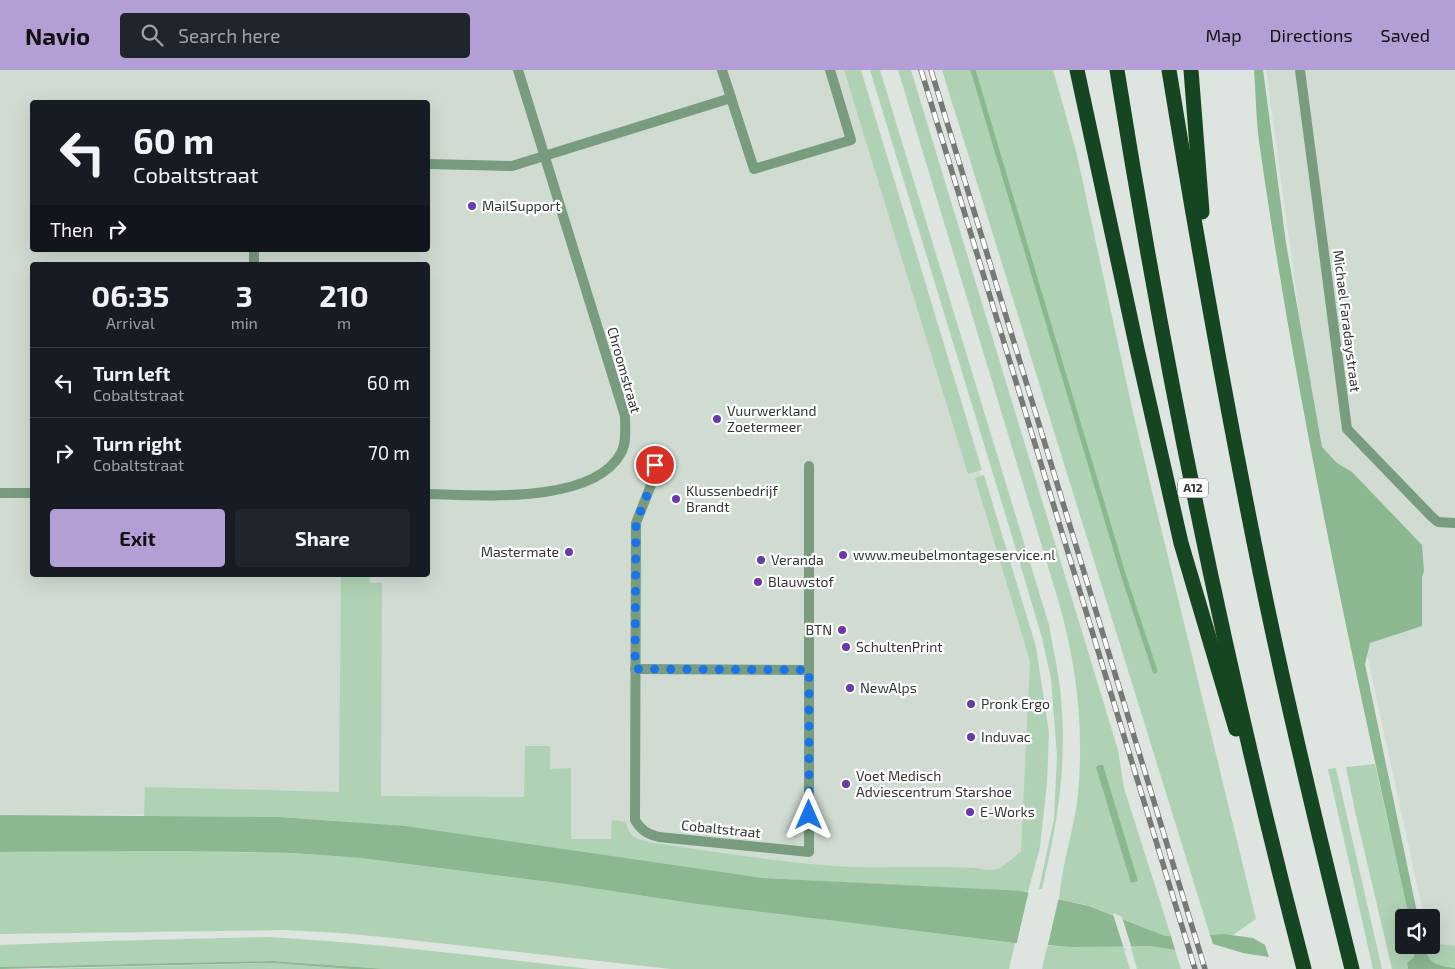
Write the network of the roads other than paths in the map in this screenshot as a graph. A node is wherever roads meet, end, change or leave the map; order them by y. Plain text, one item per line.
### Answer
1 (518, 70) edge
2 (722, 70) edge
3 (830, 70) edge
4 (1077, 70) edge
5 (1117, 70) edge
6 (1169, 70) edge
7 (1191, 70) edge
8 (1300, 70) edge
9 (730, 98) junction
10 (545, 156) junction
11 (430, 164) edge
12 (1208, 303) junction
13 (655, 465) dead end
14 (809, 466) dead end
15 (0, 493) edge
16 (30, 493) edge
17 (430, 494) edge
18 (1455, 523) edge
19 (635, 669) junction
20 (809, 670) junction
21 (1287, 903) junction
22 (1304, 969) edge
23 (1352, 969) edge

1 - 10 street, Chroomstraat
2 - 9 street
3 - 9 street
4 - 21 highway, A12
5 - 21 highway, A12
6 - 12 highway
7 - 12 highway
8 - 18 street, Michael Faradaystraat
9 - 10 street
10 - 11 street
10 - 17 street, Chroomstraat
12 - 23 highway
13 - 19 street, Cobaltstraat
14 - 20 street, Cobaltstraat
15 - 16 street
19 - 20 street
19 - 20 street, Cobaltstraat
21 - 22 highway, A12

